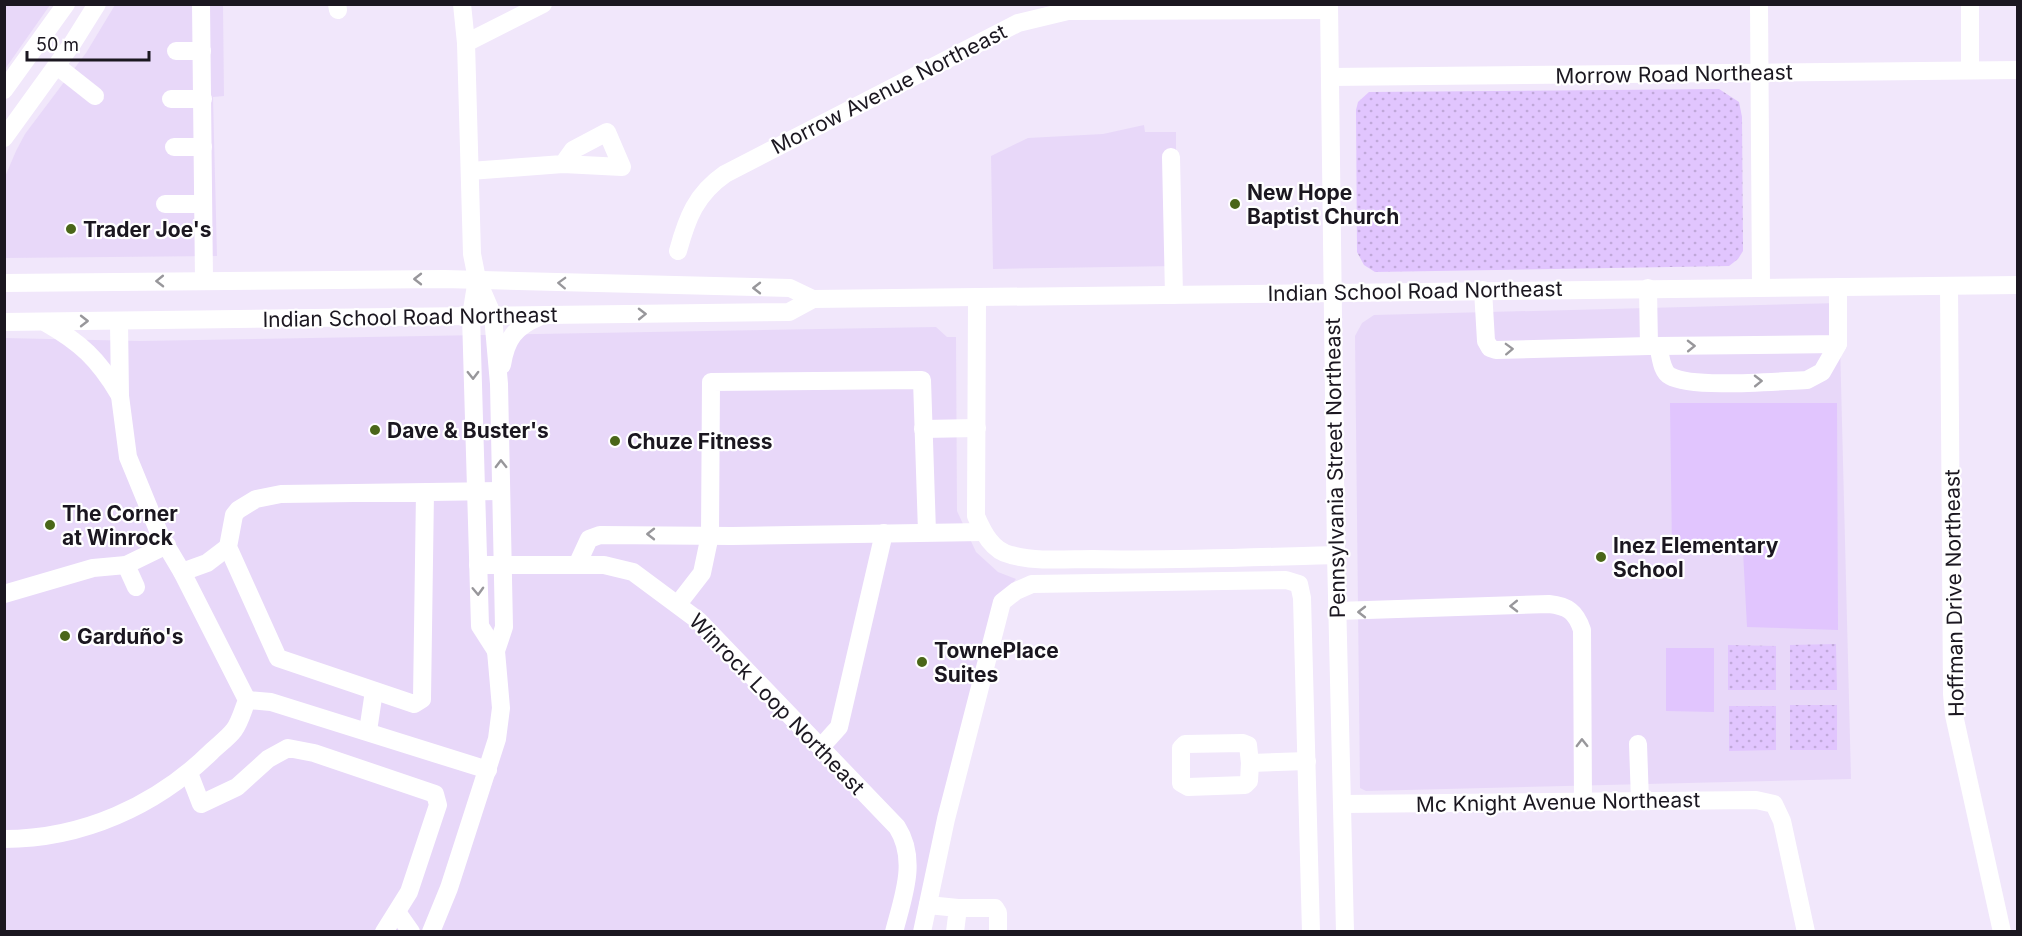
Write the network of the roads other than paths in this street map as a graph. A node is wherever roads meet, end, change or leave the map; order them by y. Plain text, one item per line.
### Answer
1 (66, 4) edge
2 (97, 4) edge
3 (201, 4) edge
4 (462, 4) edge
5 (543, 4) edge
6 (1759, 4) edge
7 (1970, 4) edge
8 (1329, 7) edge
9 (466, 43) junction
10 (176, 51) dead end
11 (202, 51) junction
12 (57, 66) junction
13 (1970, 70) junction
14 (2018, 70) edge
15 (1759, 73) junction
16 (1330, 77) junction
17 (4, 90) edge
18 (95, 96) dead end
19 (171, 99) dead end
20 (202, 99) junction
21 (4, 138) edge
22 (174, 147) dead end
23 (203, 147) junction
24 (1171, 157) dead end
25 (563, 164) dead end
26 (470, 171) junction
27 (165, 204) dead end
28 (203, 204) junction
29 (678, 251) dead end
30 (477, 279) junction
31 (204, 280) junction
32 (4, 284) edge
33 (2018, 285) edge
34 (1949, 286) junction
35 (1761, 287) junction
36 (1838, 287) junction
37 (1648, 288) junction
38 (1484, 290) junction
39 (1332, 291) junction
40 (1174, 295) junction
41 (813, 299) junction
42 (977, 299) junction
43 (542, 315) junction
44 (471, 316) junction
45 (493, 316) junction
46 (43, 321) junction
47 (119, 321) junction
48 (4, 322) edge
49 (1838, 344) junction
50 (1654, 346) junction
51 (499, 384) junction
52 (120, 396) junction
53 (977, 428) junction
54 (923, 429) junction
55 (475, 491) junction
56 (501, 491) junction
57 (425, 492) junction
58 (927, 532) junction
59 (983, 532) junction
60 (884, 533) junction
61 (710, 535) junction
62 (167, 545) junction
63 (228, 547) junction
64 (1336, 555) junction
65 (126, 565) junction
66 (478, 565) junction
67 (502, 565) junction
68 (577, 565) junction
69 (182, 572) junction
70 (136, 587) dead end
71 (4, 594) edge
72 (678, 604) junction
73 (1337, 611) junction
74 (496, 651) junction
75 (374, 691) junction
76 (247, 700) junction
77 (368, 730) junction
78 (1638, 744) dead end
79 (821, 747) junction
80 (1306, 760) junction
81 (1250, 763) dead end
82 (488, 770) junction
83 (189, 773) junction
84 (1640, 801) junction
85 (1583, 802) junction
86 (1342, 804) junction
87 (4, 838) edge
88 (928, 905) junction
89 (958, 908) junction
90 (397, 912) junction
91 (384, 932) edge
92 (411, 932) edge
93 (431, 932) edge
94 (894, 932) edge
95 (922, 932) edge
96 (955, 932) edge
97 (998, 932) edge
98 (1311, 932) edge
99 (1345, 932) edge
100 (1806, 932) edge
101 (2002, 932) edge

1 - 17 street
2 - 12 street
3 - 11 street
4 - 9 street
5 - 9 street
6 - 15 street
7 - 13 street
8 - 16 street, Pennsylvania Street Northeast
8 - 29 street, Morrow Avenue Northeast
9 - 26 street
10 - 11 street
11 - 20 street
12 - 18 street
12 - 21 street
13 - 14 street, Morrow Road Northeast
13 - 15 street, Morrow Road Northeast
15 - 16 street, Morrow Road Northeast
15 - 35 street
16 - 39 street, Pennsylvania Street Northeast
19 - 20 street
20 - 23 street
22 - 23 street
23 - 28 street
24 - 40 street
25 - 26 street
26 - 30 street
27 - 28 street
28 - 31 street
30 -> 31 street, Indian School Road Northeast
41 -> 30 street, Indian School Road Northeast
30 - 44 street
30 - 45 street
31 -> 32 street, Indian School Road Northeast
33 - 34 street, Indian School Road Northeast
34 - 36 street, Indian School Road Northeast
34 - 101 street, Hoffman Drive Northeast
35 - 36 street, Indian School Road Northeast
35 - 37 street, Indian School Road Northeast
36 - 49 street
37 - 38 street, Indian School Road Northeast
37 - 50 street
38 - 39 street, Indian School Road Northeast
38 -> 50 street
39 - 40 street, Indian School Road Northeast
39 - 64 street, Pennsylvania Street Northeast
40 - 42 street, Indian School Road Northeast
41 - 42 street, Indian School Road Northeast
43 -> 41 street, Indian School Road Northeast
42 - 53 street
43 - 45 street, Indian School Road Northeast
43 - 51 street
44 - 45 street, Indian School Road Northeast
44 - 47 street, Indian School Road Northeast
44 -> 55 street
45 - 51 street
46 -> 47 street, Indian School Road Northeast
46 - 48 street, Indian School Road Northeast
46 - 52 street
47 - 52 street
50 -> 49 street
50 -> 49 street
56 -> 51 street
52 - 62 street
53 - 54 street
53 - 59 street
54 - 58 street
54 - 61 street
55 - 56 street
55 - 57 street
55 - 66 street
56 - 67 street
57 - 63 street
57 - 75 street
58 - 59 street
58 - 60 street
59 - 64 street
60 - 61 street
60 - 79 street
61 -> 68 street
61 - 72 street
62 - 65 street
62 - 69 street
63 - 69 street
63 - 75 street
64 - 73 street, Pennsylvania Street Northeast
65 - 70 street
65 - 71 street
66 - 67 street, Winrock Loop Northeast
66 -> 74 street
67 - 68 street, Winrock Loop Northeast
67 - 74 street
68 - 72 street, Winrock Loop Northeast
69 - 76 street
72 - 79 street, Winrock Loop Northeast
85 -> 73 street
73 - 86 street, Pennsylvania Street Northeast
74 - 82 street
75 - 77 street
76 - 77 street
76 - 83 street
77 - 82 street
78 - 84 street
79 - 94 street, Winrock Loop Northeast
80 - 81 street
80 - 88 street
80 - 98 street
82 - 93 street
83 - 87 street
83 - 90 street
84 - 85 street, Mc Knight Avenue Northeast
84 - 100 street, Mc Knight Avenue Northeast
85 - 86 street, Mc Knight Avenue Northeast
86 - 99 street, Pennsylvania Street Northeast
88 - 89 street
88 - 95 street
89 - 96 street
89 - 97 street
90 - 91 street
90 - 92 street

